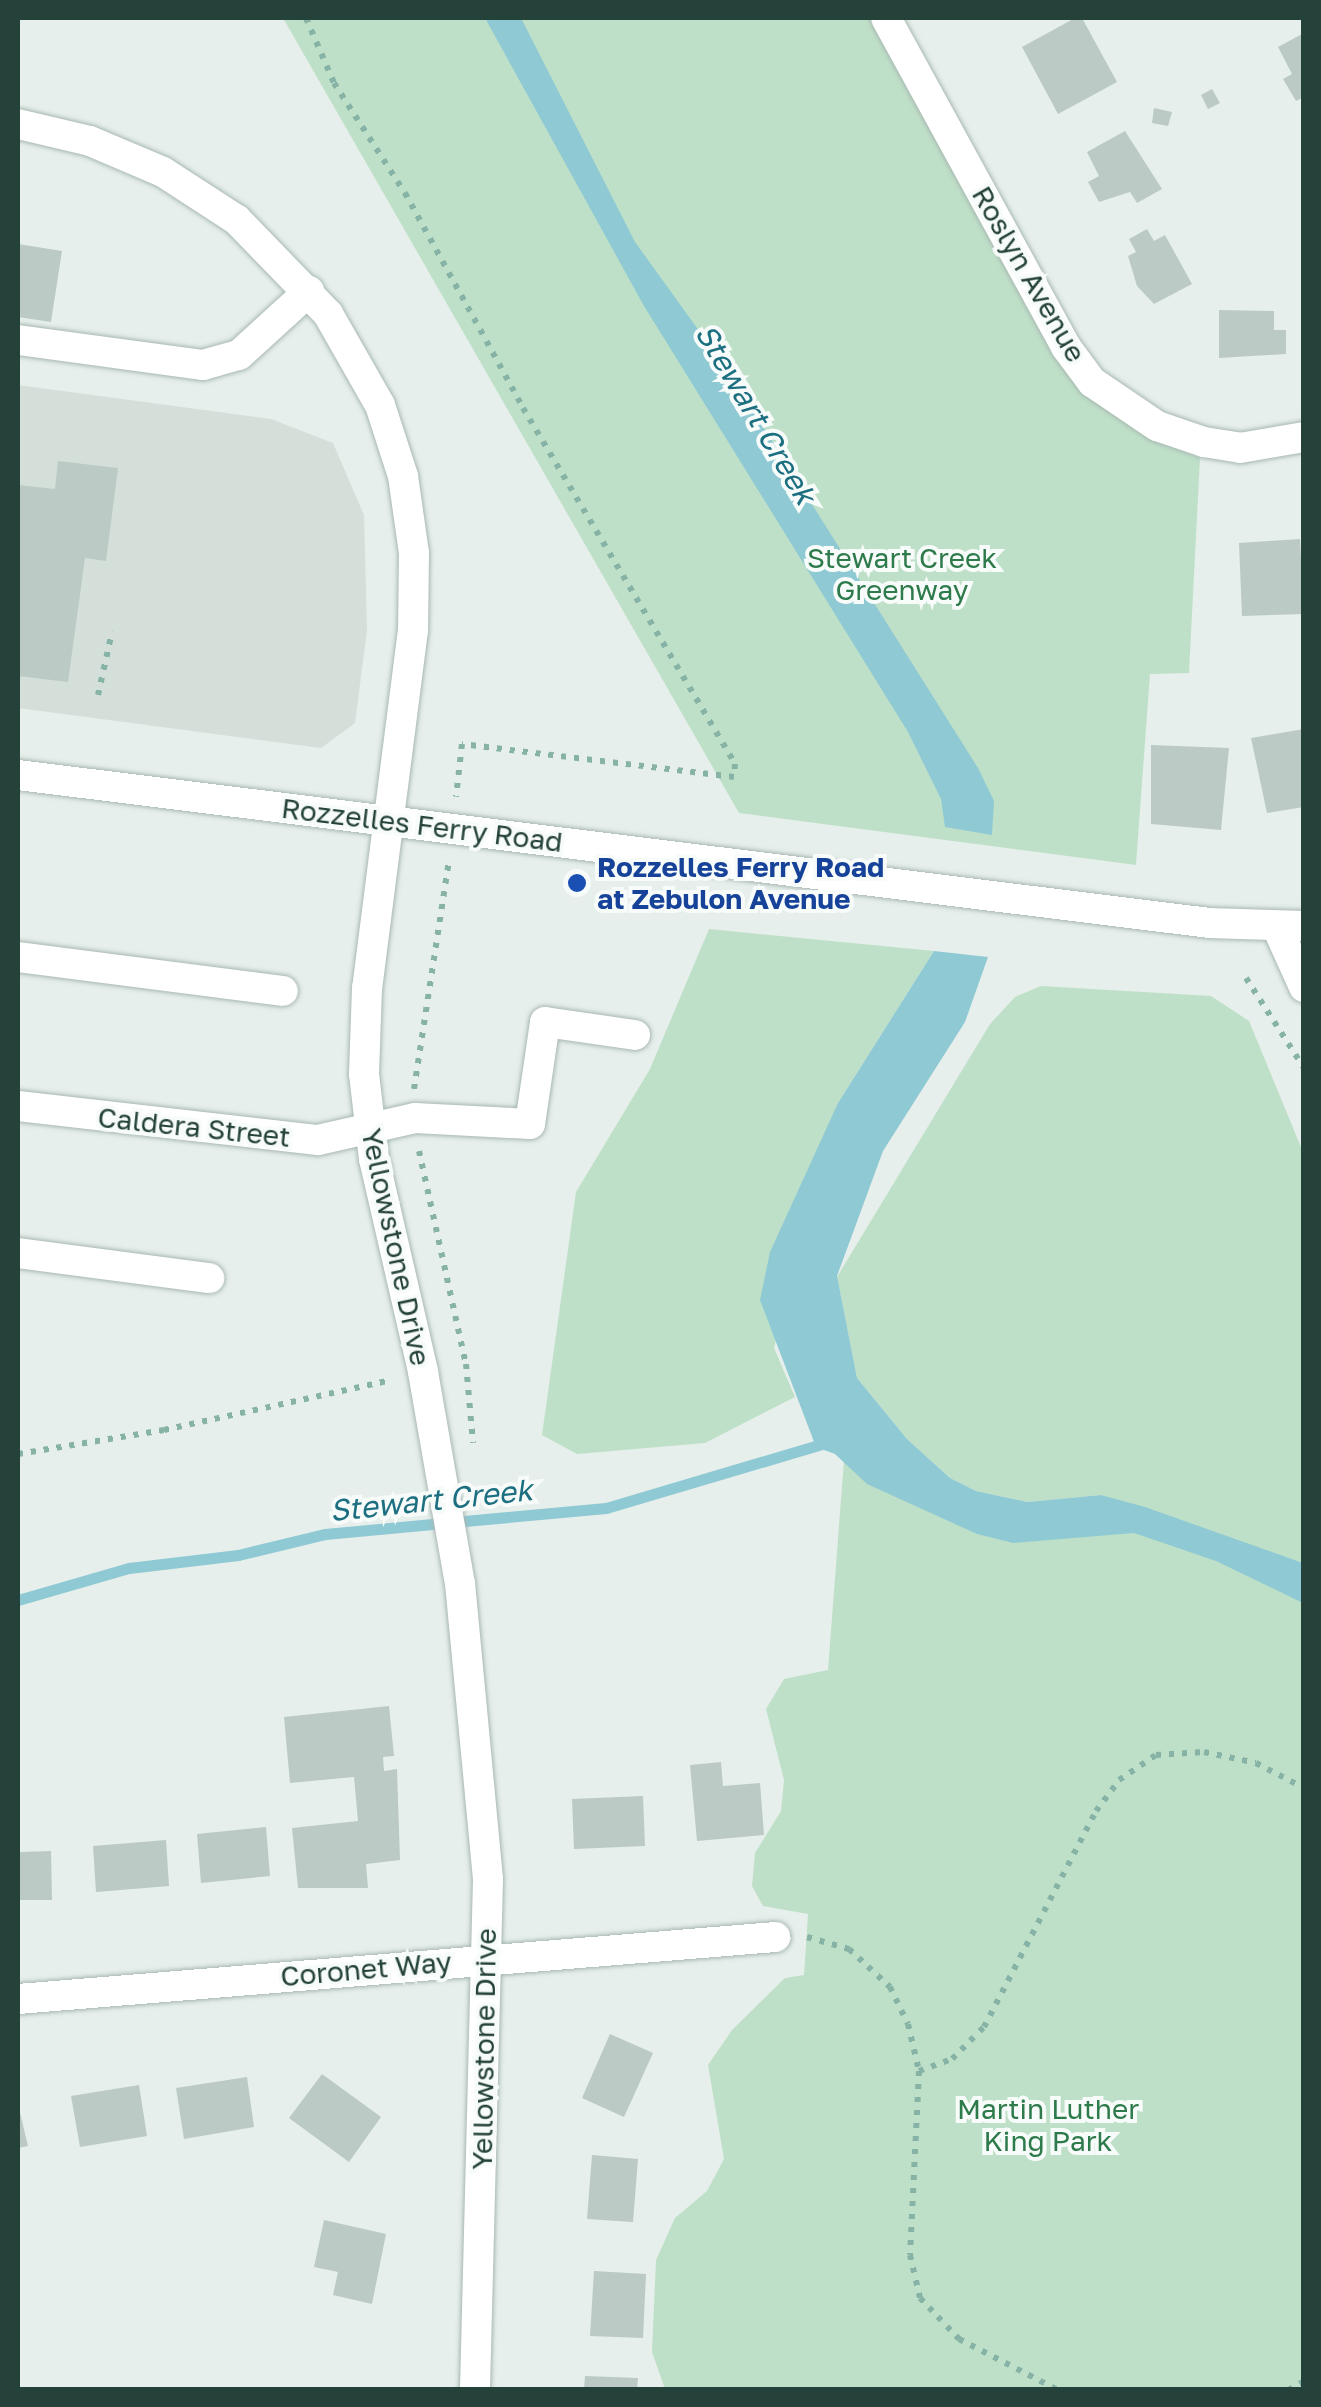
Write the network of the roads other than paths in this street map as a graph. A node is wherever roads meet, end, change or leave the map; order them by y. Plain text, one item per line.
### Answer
1 (886, 18) edge
2 (18, 124) edge
3 (309, 291) junction
4 (18, 340) edge
5 (1304, 437) edge
6 (18, 775) edge
7 (390, 822) junction
8 (1290, 926) edge
9 (18, 958) edge
10 (1304, 987) edge
11 (283, 991) dead end
12 (634, 1036) dead end
13 (18, 1106) edge
14 (369, 1126) junction
15 (18, 1253) edge
16 (209, 1278) dead end
17 (775, 1937) road end
18 (487, 1958) junction
19 (18, 1999) edge
20 (475, 2390) edge

1 - 5 street, Roslyn Avenue
2 - 3 street, Yellowstone Drive
3 - 4 street
3 - 7 street, Yellowstone Drive
6 - 7 street, Rozzelles Ferry Road
7 - 8 street, Rozzelles Ferry Road
7 - 14 street, Yellowstone Drive
8 - 10 street
9 - 11 street
12 - 14 street, Caldera Street
13 - 14 street, Caldera Street
14 - 18 street, Yellowstone Drive
15 - 16 street
17 - 18 street, Coronet Way
18 - 19 street, Coronet Way
18 - 20 street, Yellowstone Drive

